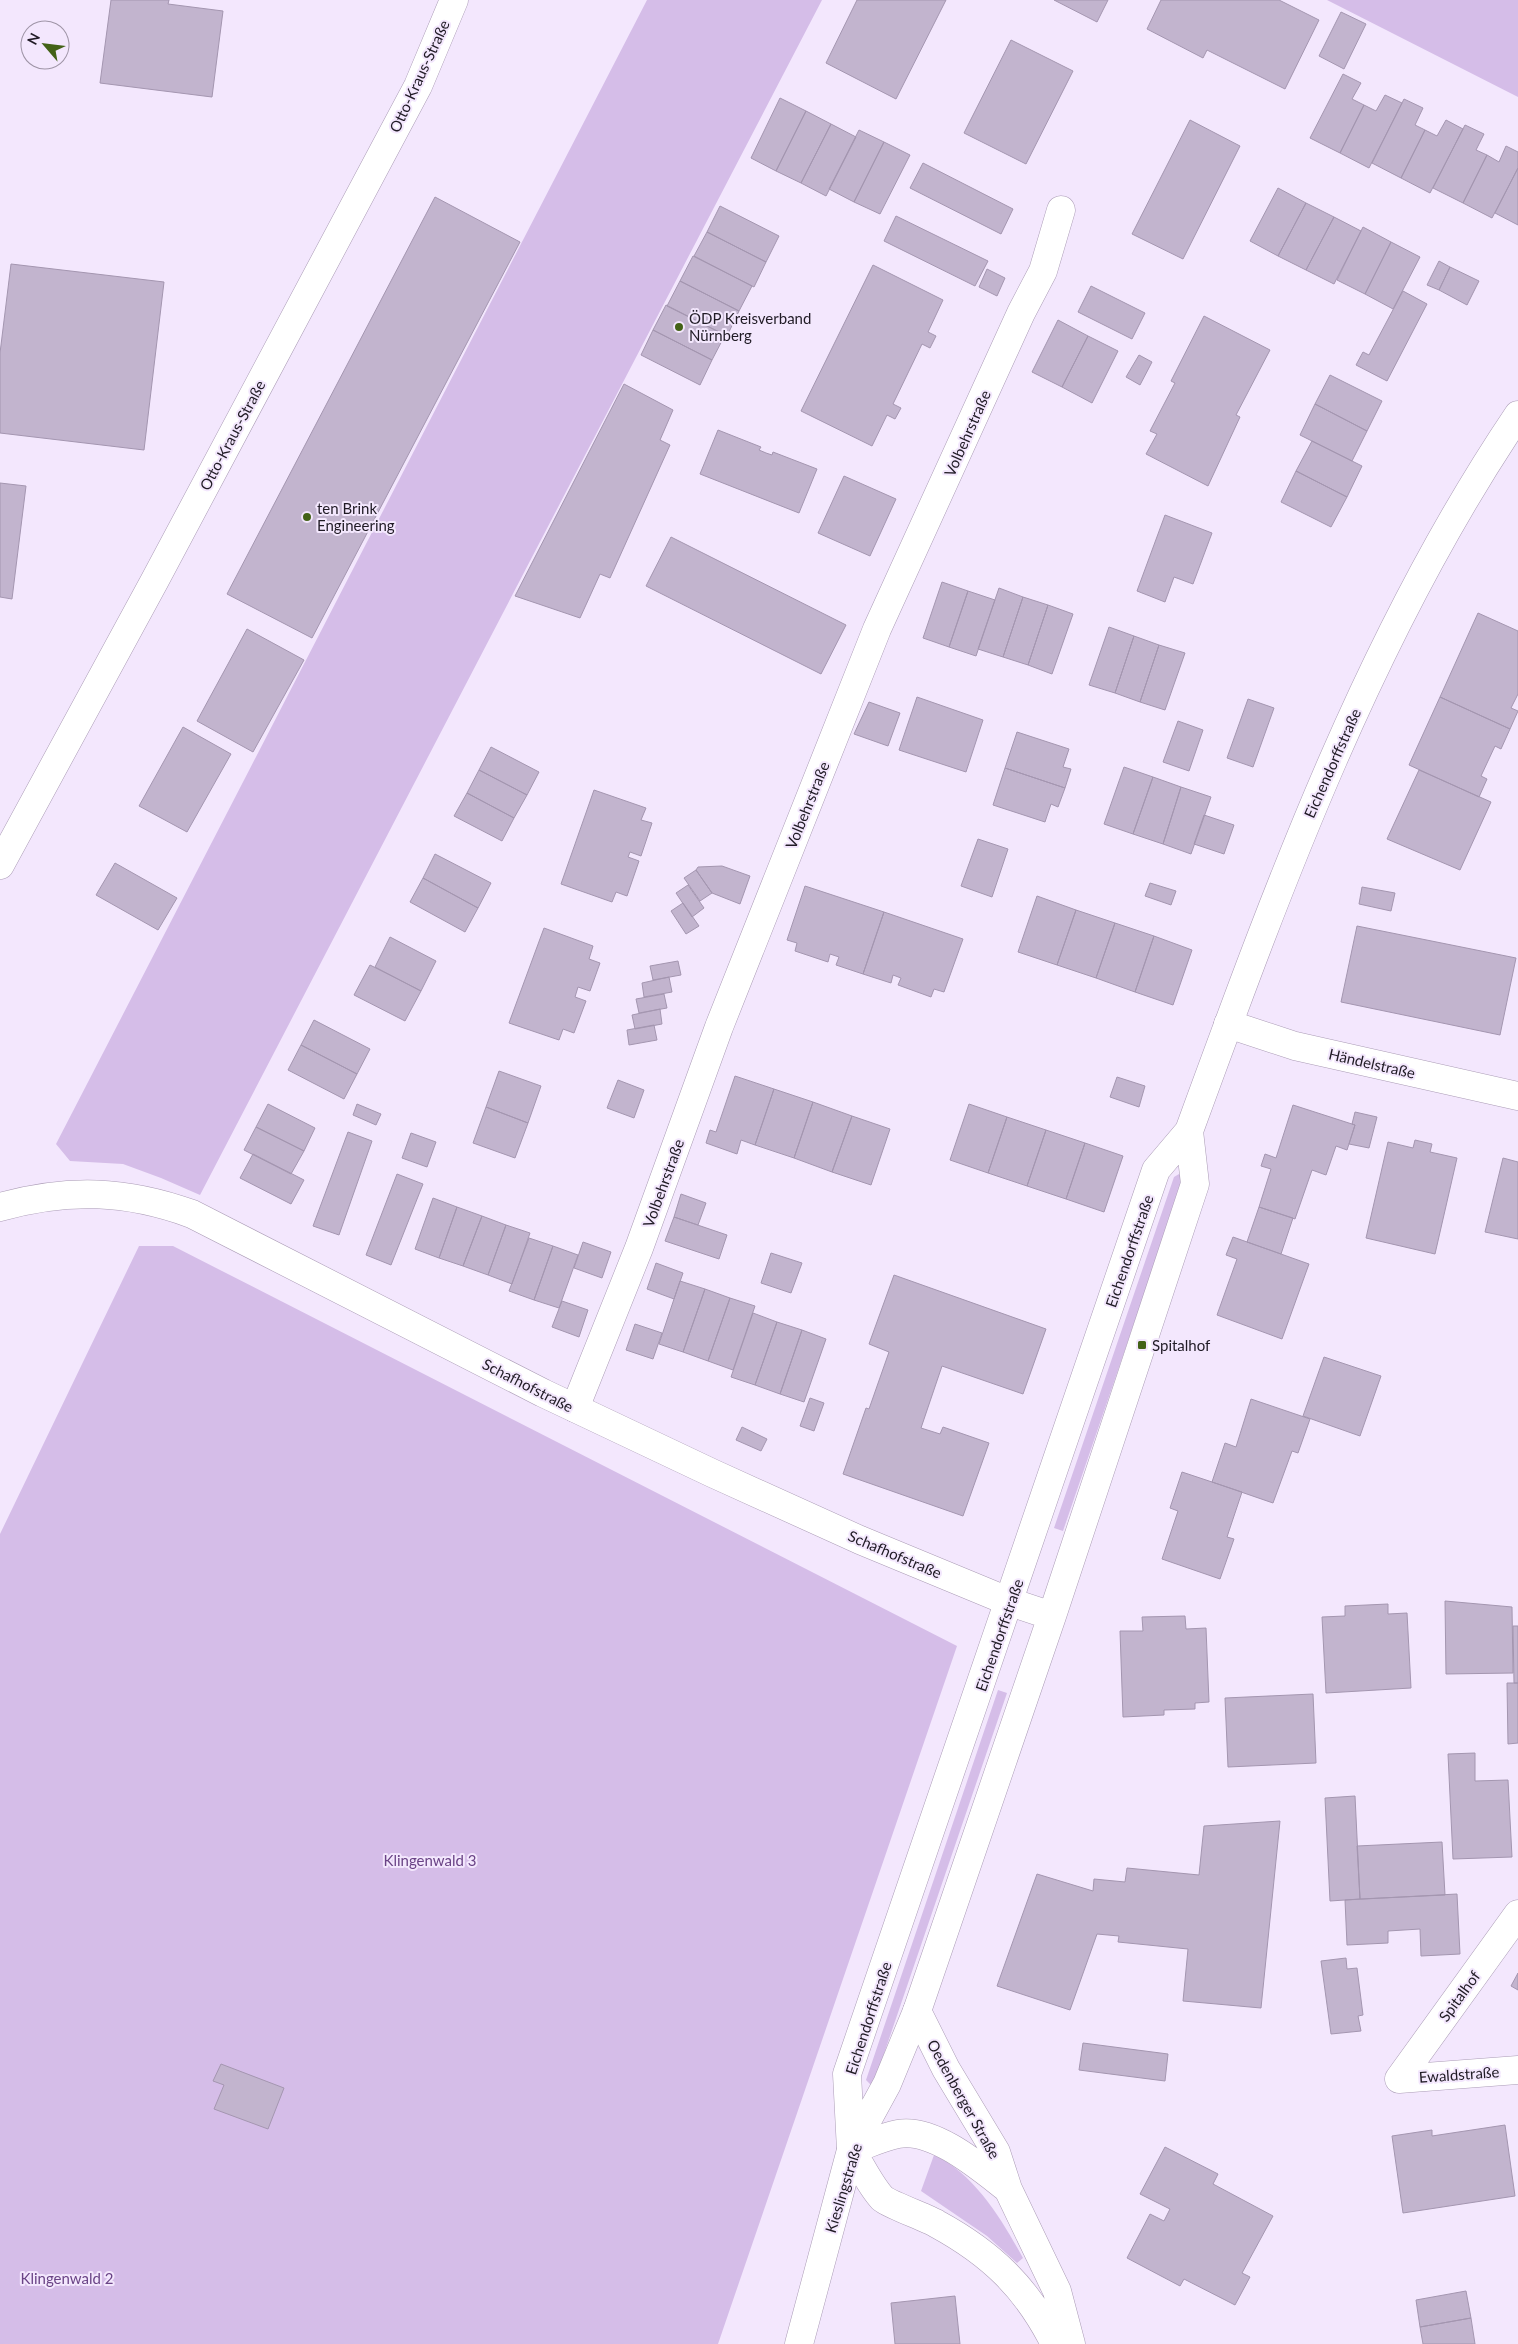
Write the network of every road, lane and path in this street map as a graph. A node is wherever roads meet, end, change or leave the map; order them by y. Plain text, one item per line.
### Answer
1 (454, 0) edge
2 (1061, 210) dead end
3 (1518, 415) edge
4 (0, 865) edge
5 (1228, 1024) junction
6 (1518, 1096) edge
7 (1189, 1131) junction
8 (0, 1206) edge
9 (575, 1408) junction
10 (1010, 1602) junction
11 (1052, 1616) junction
12 (1518, 1914) edge
13 (916, 2011) junction
14 (1518, 2070) edge
15 (1399, 2079) joint
16 (851, 2150) junction
17 (1008, 2189) junction
18 (799, 2344) edge
19 (1055, 2344) edge
20 (1071, 2344) edge

1 - 4 street, Otto-Kraus-Straße
2 - 9 street, Volbehrstraße
3 - 5 street, Eichendorffstraße
5 - 6 street, Händelstraße
5 - 7 street, Eichendorffstraße
7 - 10 street, Eichendorffstraße
7 - 11 street, Eichendorffstraße
8 - 9 street, Schafhofstraße
9 - 10 street, Schafhofstraße
10 - 11 street, Schafhofstraße
10 - 16 street, Eichendorffstraße
11 - 13 street, Eichendorffstraße
12 - 15 street, Spitalhof
13 - 16 street, Kieslingstraße
13 - 17 street, Oedenberger Straße
14 - 15 street, Ewaldstraße
16 - 17 street, Oedenberger Straße
16 - 18 street, Kieslingstraße
16 - 19 street
17 - 20 street, Oedenberger Straße

